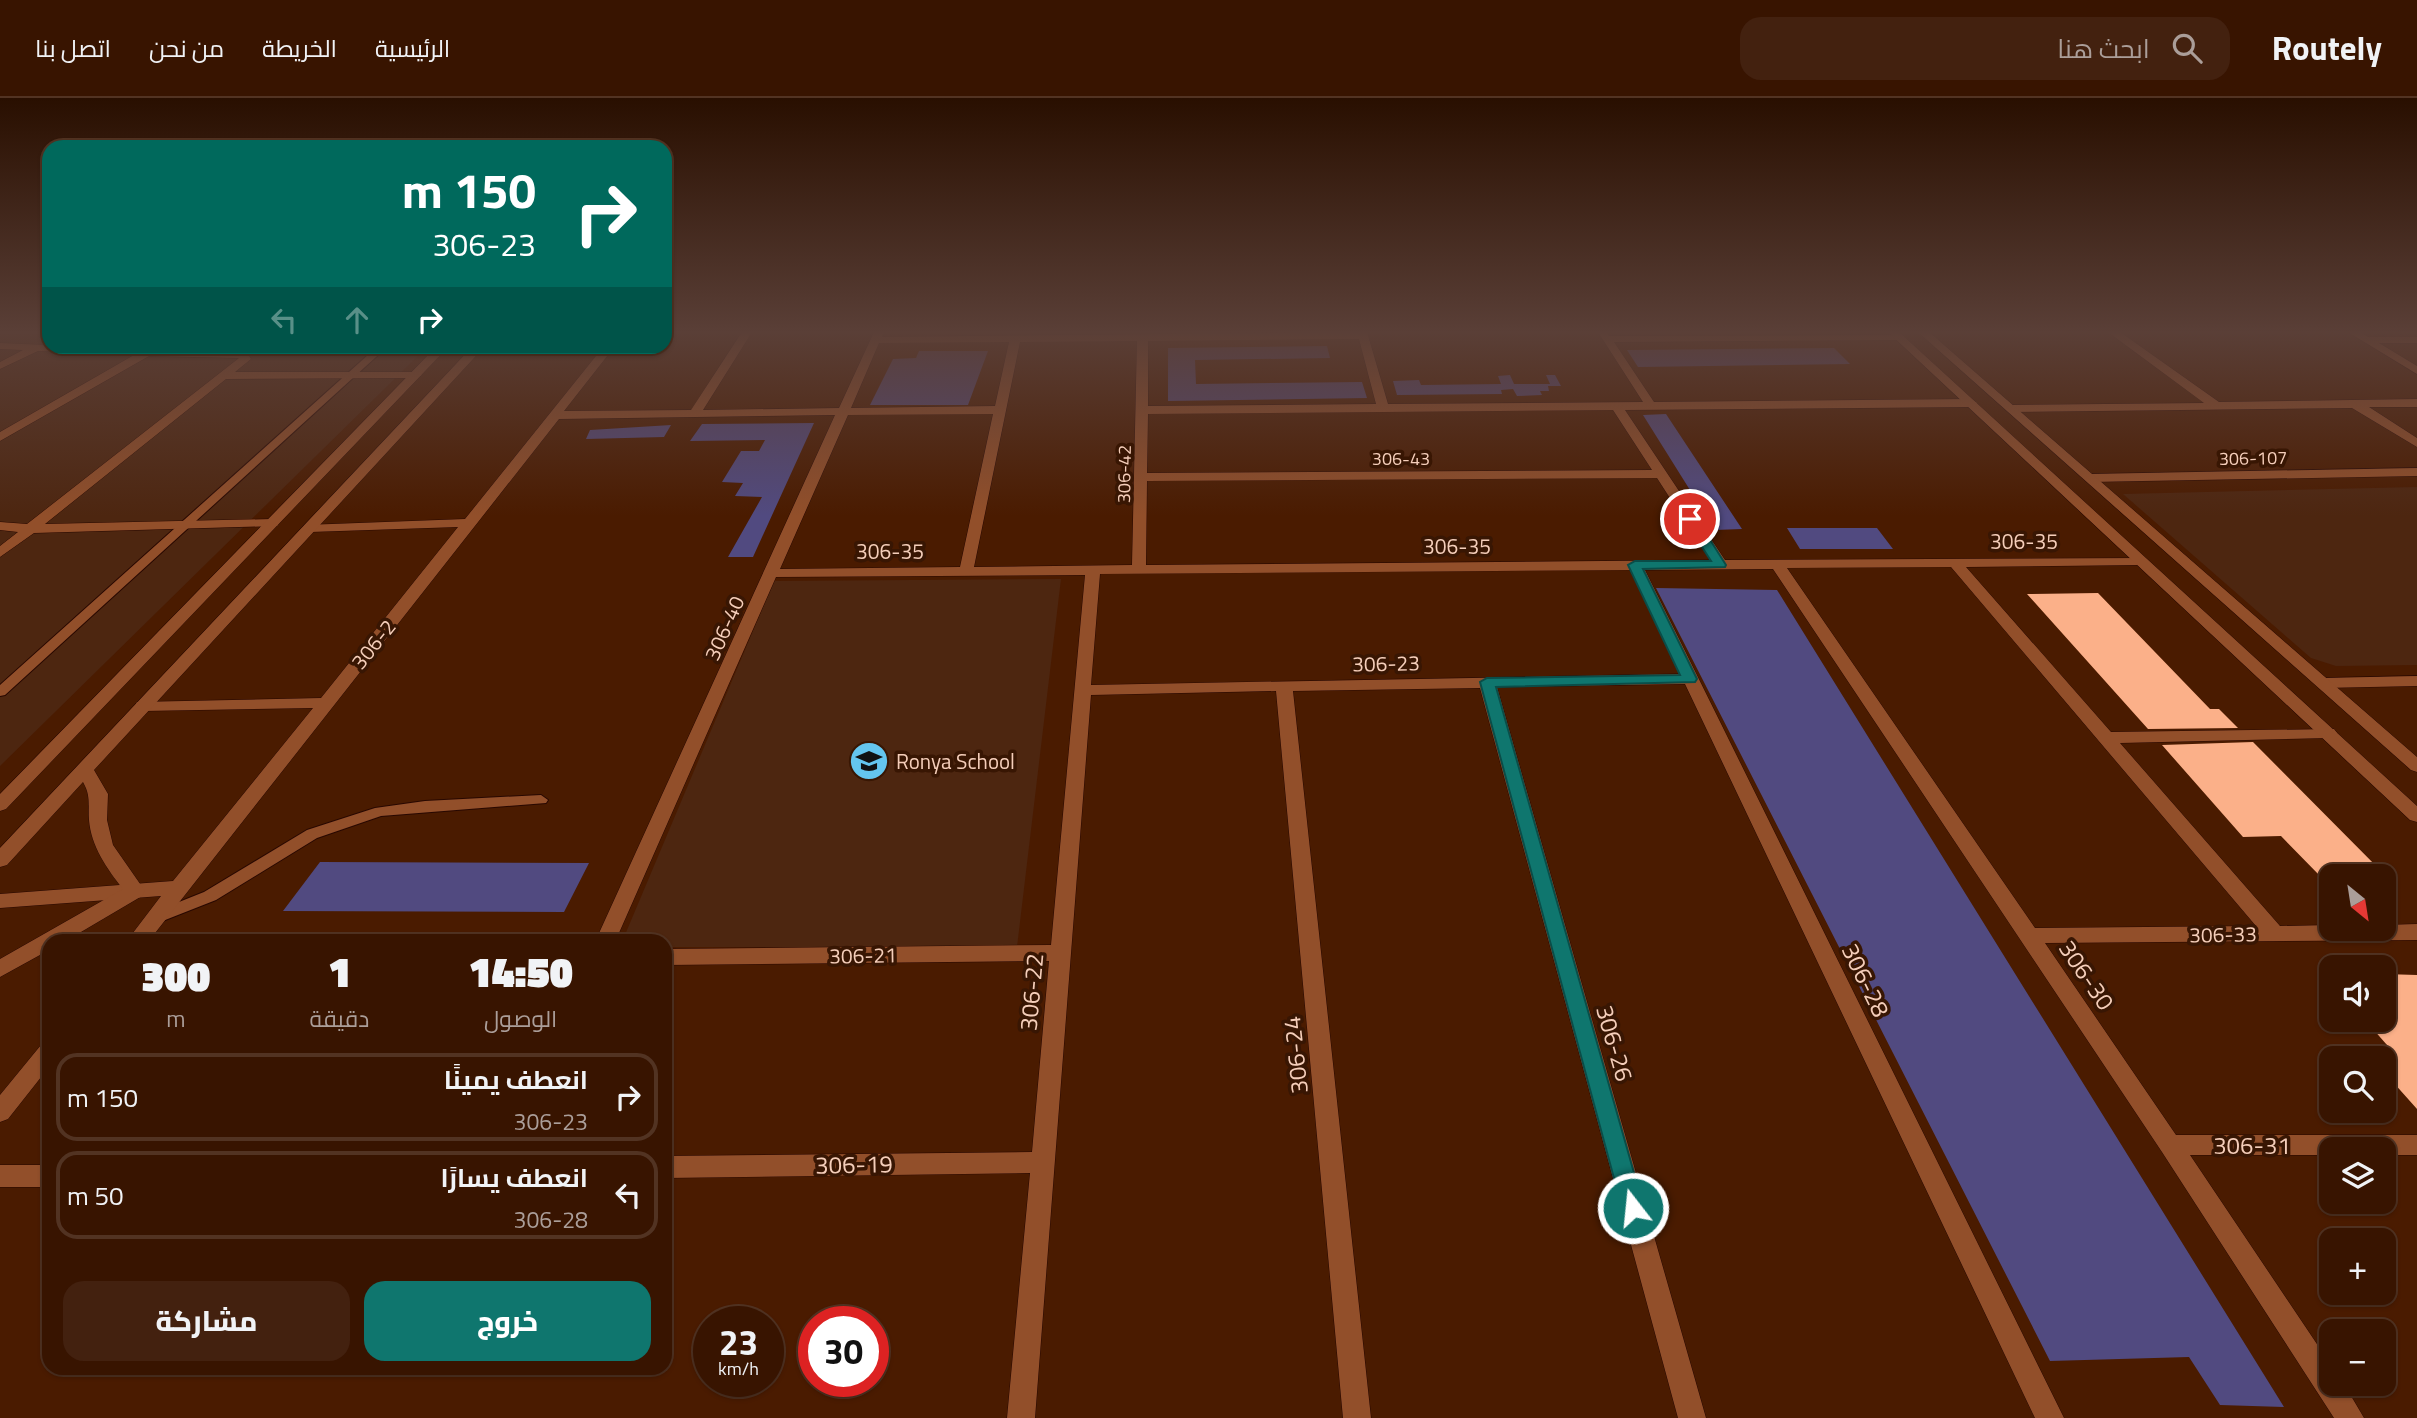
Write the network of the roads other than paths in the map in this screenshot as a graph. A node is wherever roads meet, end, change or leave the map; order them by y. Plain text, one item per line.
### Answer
1 (76, 394) edge
2 (201, 394) edge
3 (332, 394) edge
4 (400, 394) edge
5 (437, 394) edge
6 (572, 394) edge
7 (708, 394) edge
8 (852, 394) edge
9 (1004, 394) edge
10 (1143, 394) edge
11 (1379, 394) edge
12 (1643, 394) edge
13 (1961, 394) edge
14 (1994, 394) edge
15 (2199, 394) edge
16 (431, 400) junction
17 (393, 401) junction
18 (1971, 403) junction
19 (2417, 403) edge
20 (2354, 404) junction
21 (1617, 406) junction
22 (1651, 406) junction
23 (2216, 406) junction
24 (1383, 408) junction
25 (2012, 409) junction
26 (1001, 410) junction
27 (1143, 410) junction
28 (844, 411) junction
29 (695, 414) junction
30 (555, 415) junction
31 (0, 437) edge
32 (2417, 443) edge
33 (2417, 472) edge
34 (1661, 474) junction
35 (1142, 477) junction
36 (2090, 478) junction
37 (188, 523) junction
38 (272, 523) junction
39 (469, 523) junction
40 (0, 526) edge
41 (310, 528) junction
42 (31, 529) junction
43 (0, 553) edge
44 (2141, 561) junction
45 (1954, 562) junction
46 (1777, 564) junction
47 (1635, 565) junction
48 (1720, 565) junction
49 (1139, 569) junction
50 (1093, 570) junction
51 (966, 571) junction
52 (772, 573) junction
53 (1690, 679) junction
54 (2417, 681) edge
55 (1487, 682) junction
56 (2323, 683) junction
57 (1284, 686) junction
58 (1083, 690) junction
59 (0, 692) edge
60 (325, 703) junction
61 (144, 706) junction
62 (2328, 733) junction
63 (2105, 738) junction
64 (2417, 766) edge
65 (34, 770) junction
66 (85, 770) junction
67 (0, 795) edge
68 (541, 800) dead end
69 (0, 805) edge
70 (2417, 816) edge
71 (0, 860) edge
72 (178, 888) junction
73 (135, 891) junction
74 (0, 901) edge
75 (154, 918) junction
76 (2417, 932) edge
77 (2274, 933) junction
78 (61, 934) edge
79 (141, 934) edge
80 (609, 934) edge
81 (2028, 936) junction
82 (42, 945) edge
83 (1060, 953) junction
84 (672, 957) edge
85 (0, 969) edge
86 (42, 1060) edge
87 (0, 1112) edge
88 (2170, 1145) junction
89 (2417, 1145) edge
90 (1042, 1162) junction
91 (672, 1167) edge
92 (0, 1176) edge
93 (42, 1176) edge
94 (1021, 1418) edge
95 (1357, 1418) edge
96 (1692, 1418) edge
97 (2050, 1418) edge
98 (2350, 1418) edge

1 - 31 street
2 - 42 street
3 - 37 lane
4 - 17 street
5 - 16 street
6 - 30 street, 306-2
7 - 29 street
8 - 28 street, 306-40
9 - 26 street
10 - 27 street, 306-42
11 - 24 street
12 - 22 street
13 - 18 street
14 - 25 street
15 - 23 street
16 - 17 street
16 - 41 street
17 - 38 street
18 - 22 street
18 - 44 street
19 - 20 street
20 - 23 street
20 - 32 street
21 - 22 street
21 - 24 street
21 - 34 street
23 - 25 street
24 - 27 street
25 - 36 street
26 - 28 street
26 - 51 street
27 - 35 street, 306-42
28 - 29 street
28 - 52 street, 306-40
29 - 30 street
30 - 39 street, 306-2
33 - 36 street, 306-107
34 - 35 street, 306-43
34 - 48 street
35 - 49 street, 306-42
36 - 56 street
37 - 38 street
37 - 42 street
37 - 59 lane
38 - 65 street
39 - 41 street
39 - 60 street, 306-2
40 - 42 street
41 - 61 street
42 - 43 street
44 - 45 street, 306-35
44 - 62 street
45 - 46 street, 306-35
45 - 63 street
46 - 48 street, 306-35
46 - 81 street, 306-30
47 - 48 street, 306-35
47 - 49 street, 306-35
47 - 53 street, 306-28
49 - 50 street, 306-35
50 - 51 street, 306-35
50 - 58 street, 306-22
51 - 52 street, 306-35
52 - 80 street, 306-40
53 - 55 street, 306-23
53 - 97 street, 306-28
54 - 56 street
55 - 57 street, 306-23
55 - 96 street, 306-26
56 - 64 street
57 - 58 street, 306-23
57 - 95 street, 306-24
58 - 83 street, 306-22
60 - 61 street
60 - 72 street, 306-2
61 - 66 street
62 - 63 street
62 - 70 street
63 - 77 street
65 - 67 street
65 - 69 street
66 - 71 street
66 - 73 street
68 - 75 lane
72 - 73 street
72 - 75 street, 306-2
73 - 74 street
73 - 78 street
75 - 79 street, 306-2
76 - 77 street, 306-33
77 - 81 street, 306-33
81 - 88 street, 306-30
82 - 85 street
83 - 84 street, 306-21
83 - 90 street, 306-22
86 - 87 street
88 - 89 street, 306-31
88 - 98 street, 306-30
90 - 91 street, 306-19
90 - 94 street, 306-22
92 - 93 street

